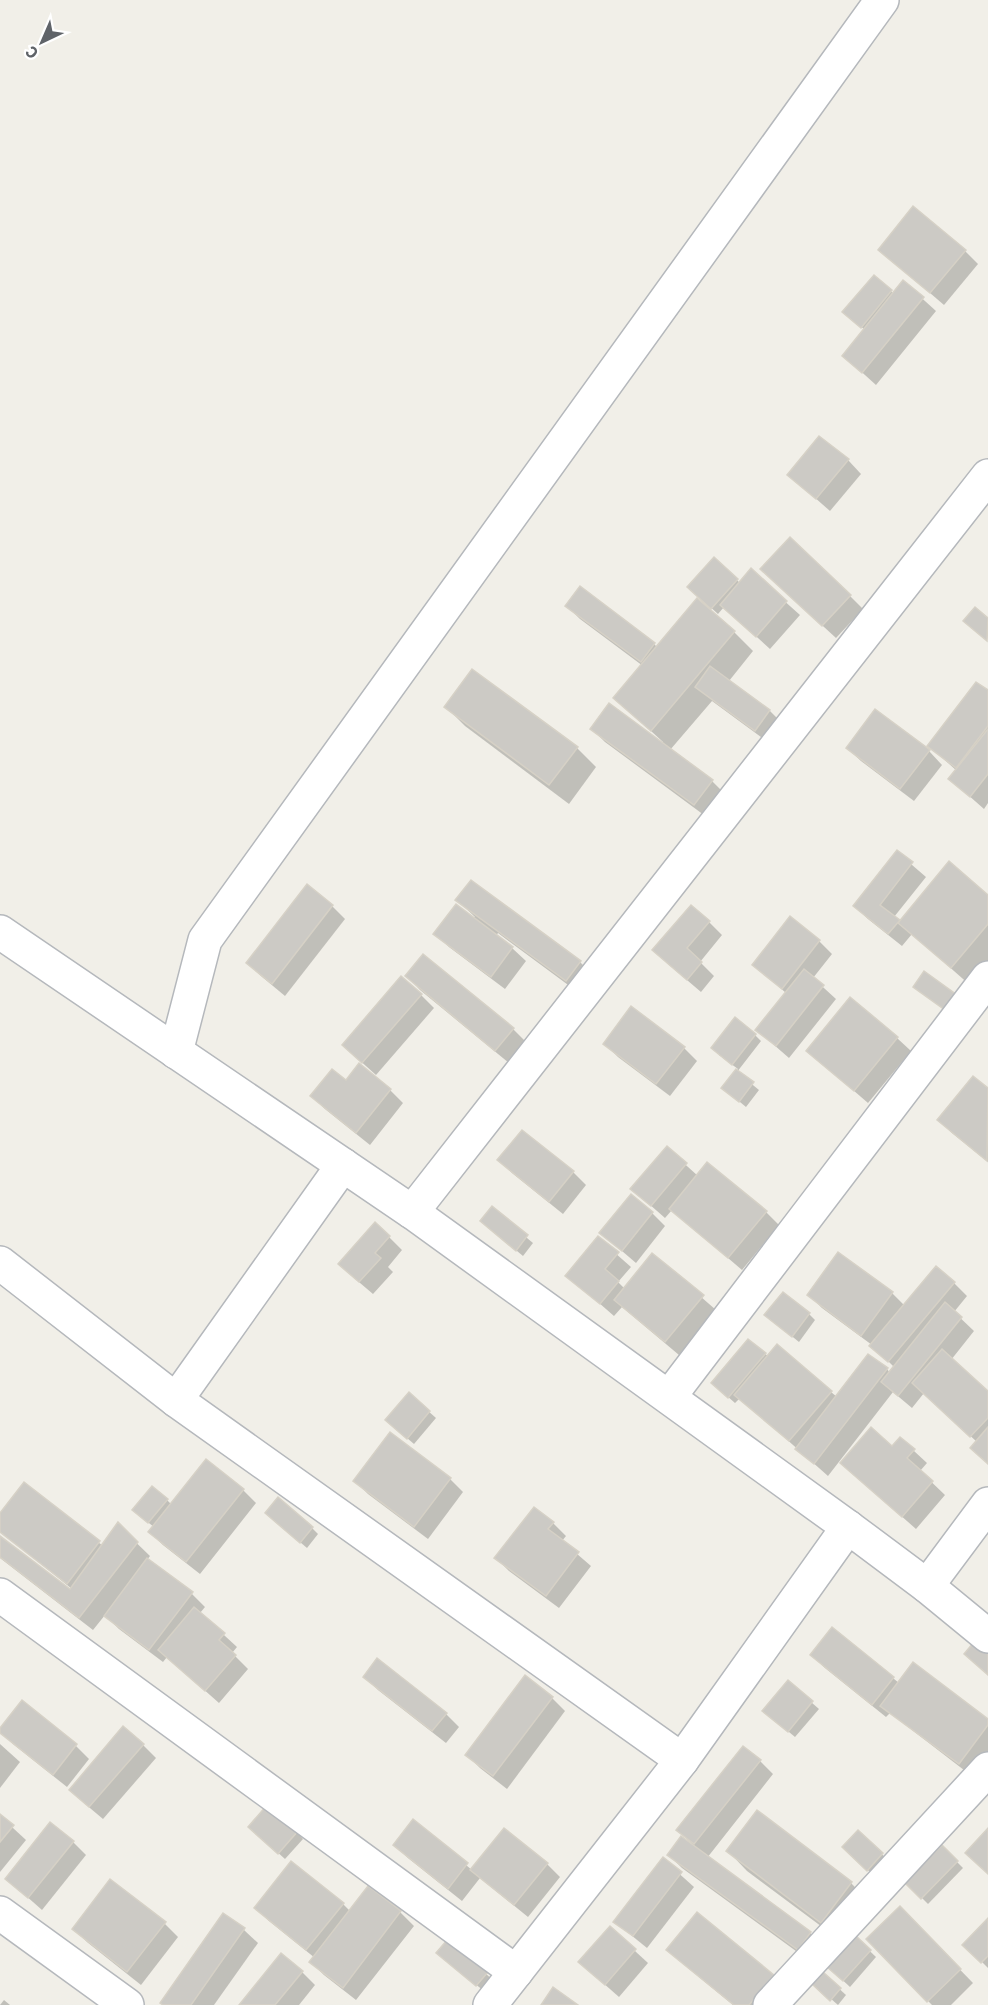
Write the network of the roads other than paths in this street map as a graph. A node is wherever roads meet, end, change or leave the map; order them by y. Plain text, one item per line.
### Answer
1 (882, 0) edge
2 (988, 476) edge
3 (0, 932) edge
4 (988, 978) edge
5 (176, 1052) junction
6 (343, 1165) junction
7 (412, 1212) junction
8 (0, 1263) edge
9 (669, 1397) junction
10 (176, 1400) junction
11 (988, 1504) edge
12 (849, 1527) junction
13 (927, 1586) junction
14 (0, 1595) edge
15 (988, 1636) edge
16 (682, 1760) junction
17 (988, 1769) edge
18 (0, 1913) edge
19 (516, 1972) junction
20 (127, 2005) edge
21 (490, 2005) edge
22 (770, 2005) edge

1 - 5 street
2 - 7 street
3 - 5 street
4 - 9 street
5 - 6 street
6 - 7 street
6 - 10 street
7 - 9 street
8 - 10 street
9 - 12 street
10 - 16 street
11 - 13 street
12 - 13 street
12 - 16 street
13 - 15 street
14 - 19 street
16 - 19 street
17 - 22 street
18 - 20 street
19 - 21 street

